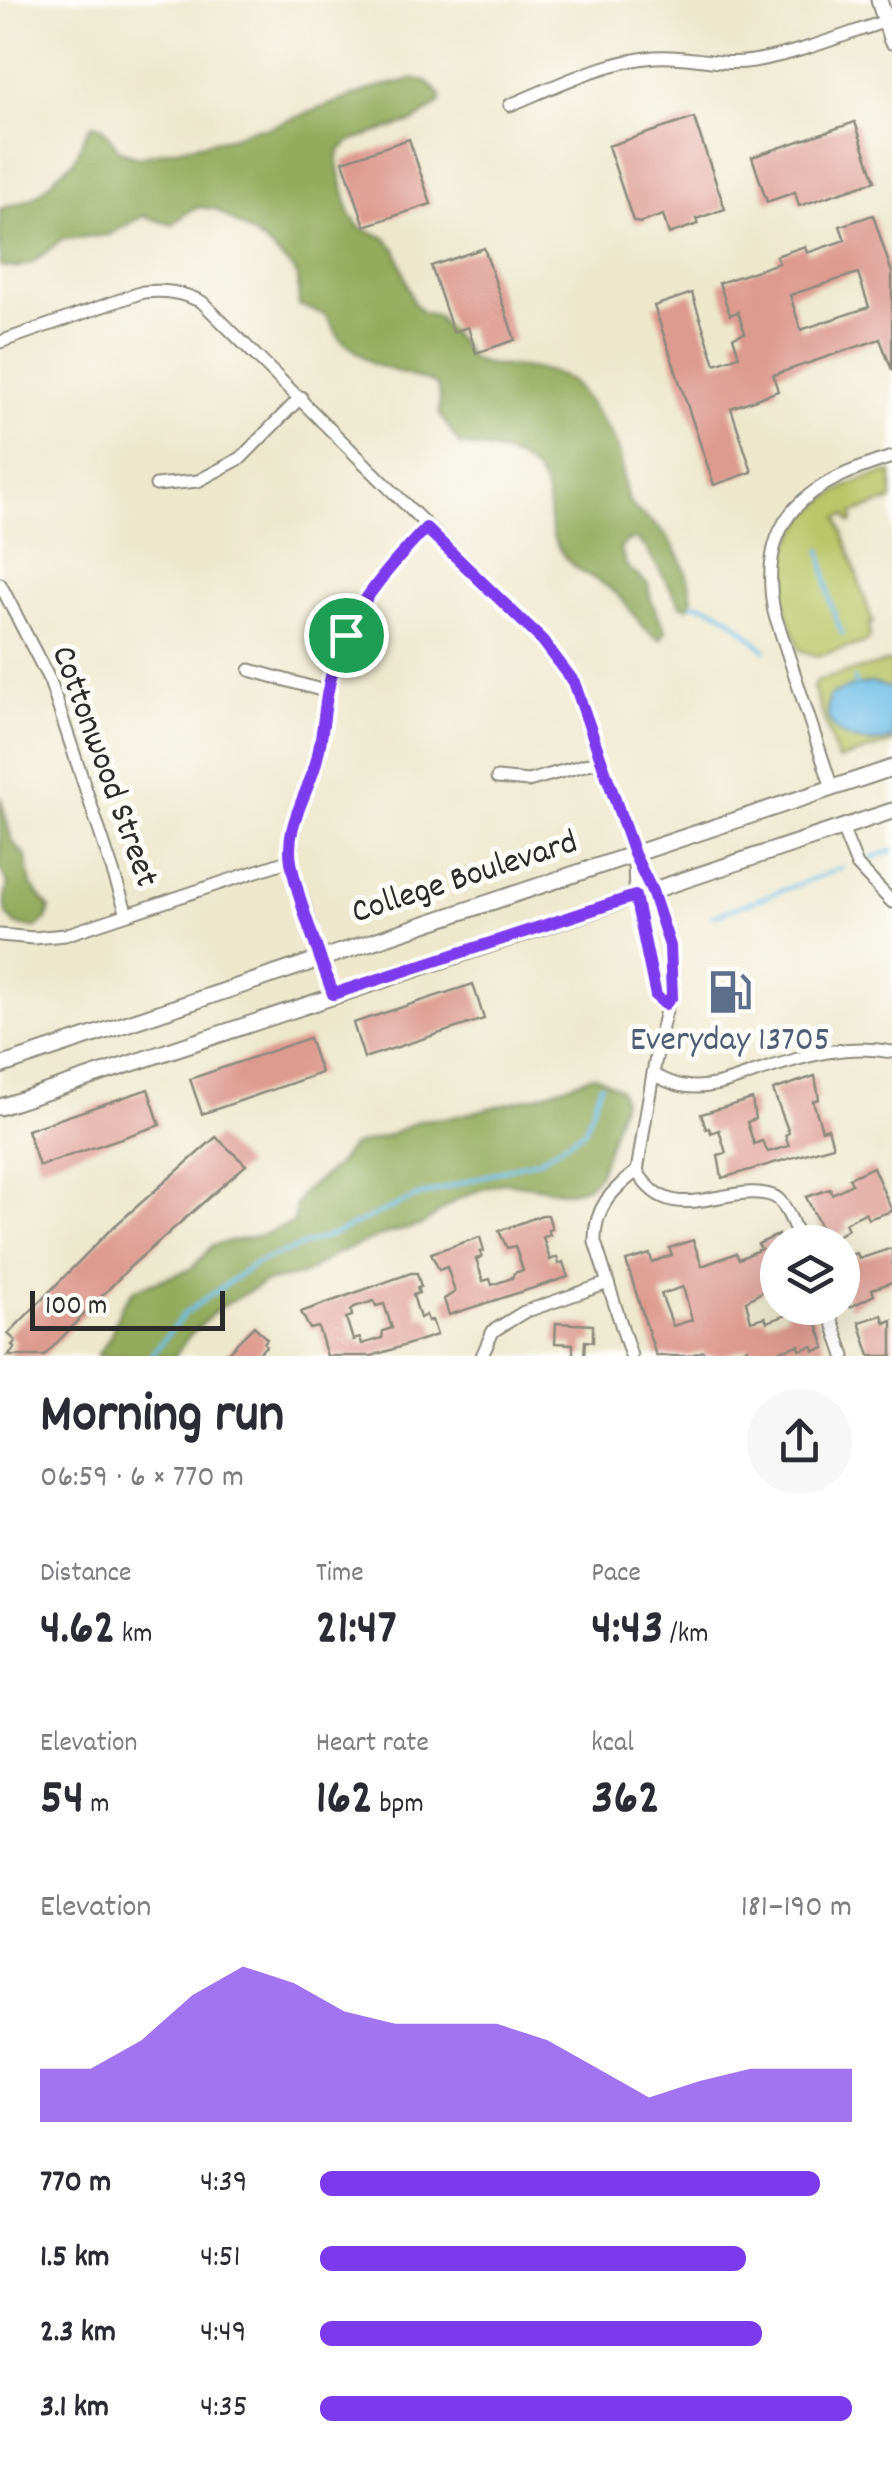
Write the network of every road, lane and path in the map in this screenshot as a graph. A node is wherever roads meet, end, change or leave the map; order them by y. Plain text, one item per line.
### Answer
1 (879, 0) edge
2 (889, 20) edge
3 (892, 41) edge
4 (510, 105) dead end
5 (0, 342) edge
6 (301, 397) junction
7 (892, 457) edge
8 (156, 485) dead end
9 (426, 528) junction
10 (0, 584) edge
11 (250, 670) dead end
12 (328, 692) junction
13 (602, 760) junction
14 (892, 768) edge
15 (497, 778) dead end
16 (832, 788) junction
17 (892, 811) edge
18 (842, 828) junction
19 (634, 854) junction
20 (290, 860) junction
21 (652, 891) junction
22 (635, 896) junction
23 (892, 902) edge
24 (127, 914) junction
25 (0, 935) edge
26 (320, 958) junction
27 (333, 994) junction
28 (665, 1004) junction
29 (892, 1052) edge
30 (0, 1066) edge
31 (654, 1075) junction
32 (0, 1107) edge
33 (637, 1171) junction
34 (792, 1225) edge
35 (608, 1283) junction
36 (834, 1325) edge
37 (482, 1356) edge
38 (631, 1356) edge
39 (844, 1356) edge

1 - 2 main road
2 - 3 main road
2 - 4 street
5 - 6 street
6 - 8 street
6 - 9 street
7 - 16 street
9 - 12 street
9 - 13 street
10 - 24 street, Cottonwood Street
11 - 12 street
12 - 20 street
13 - 15 street
13 - 19 street
14 - 16 main road, College Boulevard
16 - 19 main road, College Boulevard
17 - 18 main road, College Boulevard
18 - 21 main road, College Boulevard
18 - 23 street
19 - 21 street
19 - 22 street
19 - 26 main road, College Boulevard
20 - 24 street
20 - 26 street
21 - 22 main road, College Boulevard
21 - 28 street
22 - 27 main road, College Boulevard
22 - 28 street
24 - 25 street
26 - 27 street
26 - 30 main road, College Boulevard
27 - 32 main road, College Boulevard
28 - 31 street
29 - 31 street
31 - 33 street
33 - 34 street
33 - 35 street
35 - 37 street
35 - 38 street
36 - 39 street

